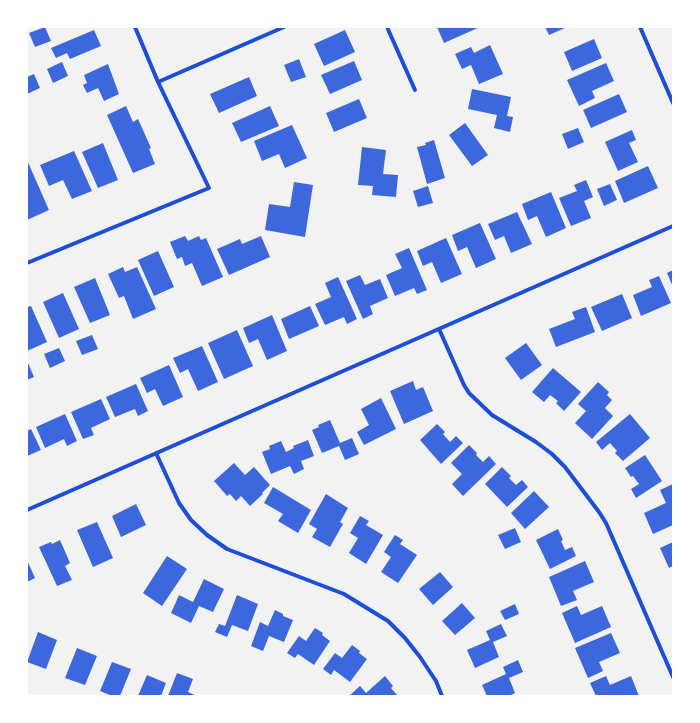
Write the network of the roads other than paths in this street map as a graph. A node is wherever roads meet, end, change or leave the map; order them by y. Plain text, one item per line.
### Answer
1 (135, 27) edge
2 (284, 27) edge
3 (387, 27) edge
4 (640, 27) edge
5 (158, 82) junction
6 (415, 90) dead end
7 (673, 103) edge
8 (673, 226) edge
9 (27, 263) edge
10 (440, 329) junction
11 (156, 453) junction
12 (27, 510) edge
13 (673, 677) edge
14 (442, 696) edge

1 - 5 street
2 - 5 street
3 - 6 street
4 - 7 street
5 - 9 street
8 - 10 street
10 - 11 street
10 - 13 street
11 - 12 street
11 - 14 street

